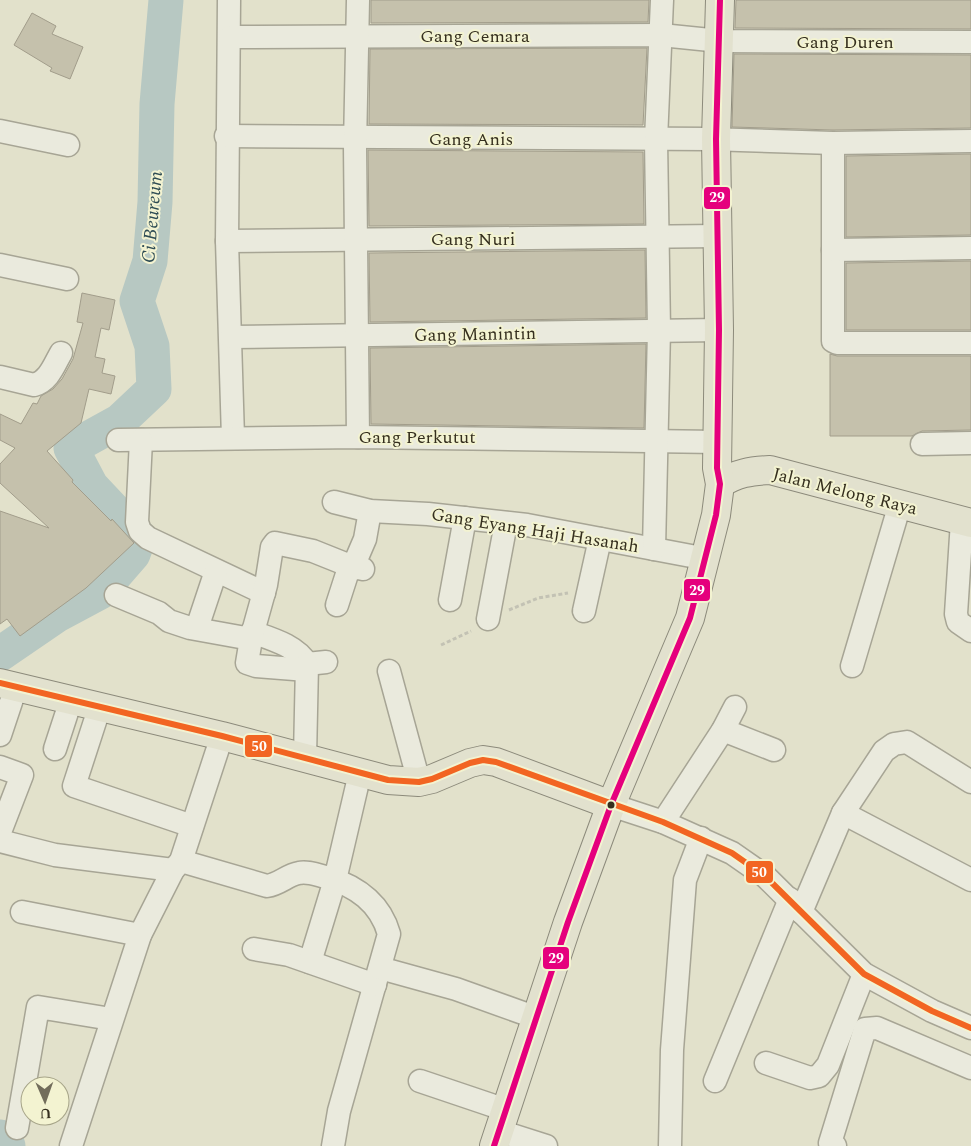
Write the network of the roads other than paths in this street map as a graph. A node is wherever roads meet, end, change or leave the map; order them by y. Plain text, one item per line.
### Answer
1 (229, 0) edge
2 (358, 0) edge
3 (662, 0) edge
4 (720, 0) edge
5 (661, 35) junction
6 (356, 36) junction
7 (230, 37) junction
8 (720, 41) junction
9 (971, 42) edge
10 (0, 132) edge
11 (226, 136) junction
12 (356, 138) junction
13 (716, 139) junction
14 (656, 140) junction
15 (971, 141) edge
16 (833, 143) junction
17 (68, 145) dead end
18 (656, 236) junction
19 (718, 236) junction
20 (358, 239) junction
21 (227, 241) junction
22 (971, 248) edge
23 (833, 250) junction
24 (0, 265) edge
25 (67, 279) dead end
26 (659, 330) junction
27 (719, 330) junction
28 (357, 336) junction
29 (231, 337) junction
30 (971, 343) edge
31 (61, 353) dead end
32 (0, 377) edge
33 (358, 437) junction
34 (233, 438) junction
35 (118, 440) dead end
36 (141, 440) junction
37 (656, 440) junction
38 (717, 442) junction
39 (971, 443) edge
40 (922, 444) dead end
41 (720, 484) junction
42 (334, 502) dead end
43 (900, 504) junction
44 (370, 511) junction
45 (465, 518) junction
46 (966, 522) edge
47 (506, 523) junction
48 (600, 539) junction
49 (654, 548) junction
50 (707, 559) junction
51 (358, 568) junction
52 (216, 571) junction
53 (264, 593) junction
54 (116, 595) dead end
55 (450, 600) dead end
56 (586, 602) road end
57 (337, 605) dead end
58 (488, 619) road end
59 (197, 628) junction
60 (971, 631) edge
61 (252, 635) junction
62 (314, 665) junction
63 (852, 666) dead end
64 (389, 671) dead end
65 (8, 685) edge
66 (71, 700) junction
67 (100, 706) junction
68 (735, 707) dead end
69 (723, 730) junction
70 (0, 735) edge
71 (222, 736) junction
72 (54, 749) dead end
73 (774, 750) dead end
74 (305, 757) junction
75 (0, 767) edge
76 (360, 773) junction
77 (419, 782) junction
78 (971, 782) edge
79 (611, 805) junction
80 (843, 813) junction
81 (663, 822) junction
82 (192, 826) junction
83 (0, 832) edge
84 (701, 838) junction
85 (0, 841) edge
86 (177, 865) junction
87 (335, 880) junction
88 (971, 880) edge
89 (796, 906) junction
90 (22, 912) dead end
91 (140, 935) junction
92 (254, 950) dead end
93 (310, 962) junction
94 (864, 974) junction
95 (378, 977) junction
96 (537, 1018) junction
97 (111, 1019) junction
98 (971, 1028) edge
99 (766, 1063) dead end
100 (971, 1068) edge
101 (420, 1081) dead end
102 (715, 1081) dead end
103 (17, 1128) dead end
104 (500, 1129) edge
105 (71, 1146) edge
106 (333, 1146) edge
107 (546, 1146) edge
108 (670, 1146) edge
109 (834, 1146) edge

1 - 7 street
2 - 6 street
3 - 5 street
4 - 8 main road
5 - 6 street, Gang Cemara
5 - 8 street, Gang Cemara
5 - 14 street
6 - 7 street, Gang Cemara
6 - 12 street
7 - 11 street
8 - 9 street, Gang Duren
8 - 13 main road
10 - 17 street
11 - 12 street, Gang Anis
11 - 21 street
12 - 14 street, Gang Anis
12 - 20 street
13 - 14 street, Gang Anis
13 - 16 street, Gang Anis
13 - 19 main road
14 - 18 street
15 - 16 street, Gang Anis
16 - 23 street
18 - 19 street, Gang Nuri
18 - 20 street, Gang Nuri
18 - 26 street
19 - 27 main road
20 - 21 street, Gang Nuri
20 - 28 street
21 - 29 street
22 - 23 street
23 - 30 street
24 - 25 street
26 - 27 street, Gang Manintin
26 - 28 street, Gang Manintin
26 - 37 street
27 - 38 main road
28 - 29 street, Gang Manintin
28 - 33 street
29 - 34 street
31 - 32 street
33 - 34 street, Gang Perkutut
33 - 37 street, Gang Perkutut
34 - 36 street, Gang Perkutut
35 - 36 street, Gang Perkutut
36 - 52 street
37 - 38 street, Gang Perkutut
37 - 49 street
38 - 41 main road
39 - 40 street
41 - 43 main road, Jalan Melong Raya
41 - 50 main road
42 - 44 street, Gang Eyang Haji Hasanah
43 - 46 main road, Jalan Melong Raya
43 - 63 street
44 - 45 street, Gang Eyang Haji Hasanah
44 - 51 street
45 - 47 street, Gang Eyang Haji Hasanah
45 - 55 street
46 - 60 street
47 - 48 street, Gang Eyang Haji Hasanah
47 - 58 street
48 - 49 street, Gang Eyang Haji Hasanah
48 - 56 street
49 - 50 street, Gang Eyang Haji Hasanah
50 - 79 main road
51 - 53 street
51 - 57 street
52 - 53 street
52 - 59 street
53 - 61 street
54 - 59 street
59 - 61 street
61 - 62 street
61 - 62 street
62 - 74 street
64 - 77 street
65 - 66 main road
65 - 70 street
66 - 67 main road
66 - 72 street
67 - 71 main road
67 - 82 street
68 - 69 street
69 - 73 street
69 - 81 street
71 - 74 main road
71 - 82 street
74 - 76 main road
75 - 83 street
76 - 77 main road
76 - 87 street
77 - 79 main road
78 - 80 street
79 - 81 street
79 - 96 main road
80 - 88 street
80 - 89 street
81 - 84 street
82 - 86 street
84 - 89 street
84 - 108 street
85 - 86 street
86 - 87 street
86 - 91 street
87 - 93 street
87 - 95 street
89 - 94 street
89 - 102 street
90 - 91 street
91 - 97 street
92 - 93 street
93 - 95 street
94 - 98 street
94 - 99 street
95 - 96 street
95 - 106 street
96 - 104 main road
97 - 103 street
97 - 105 street
100 - 109 street
101 - 104 street
104 - 107 street

